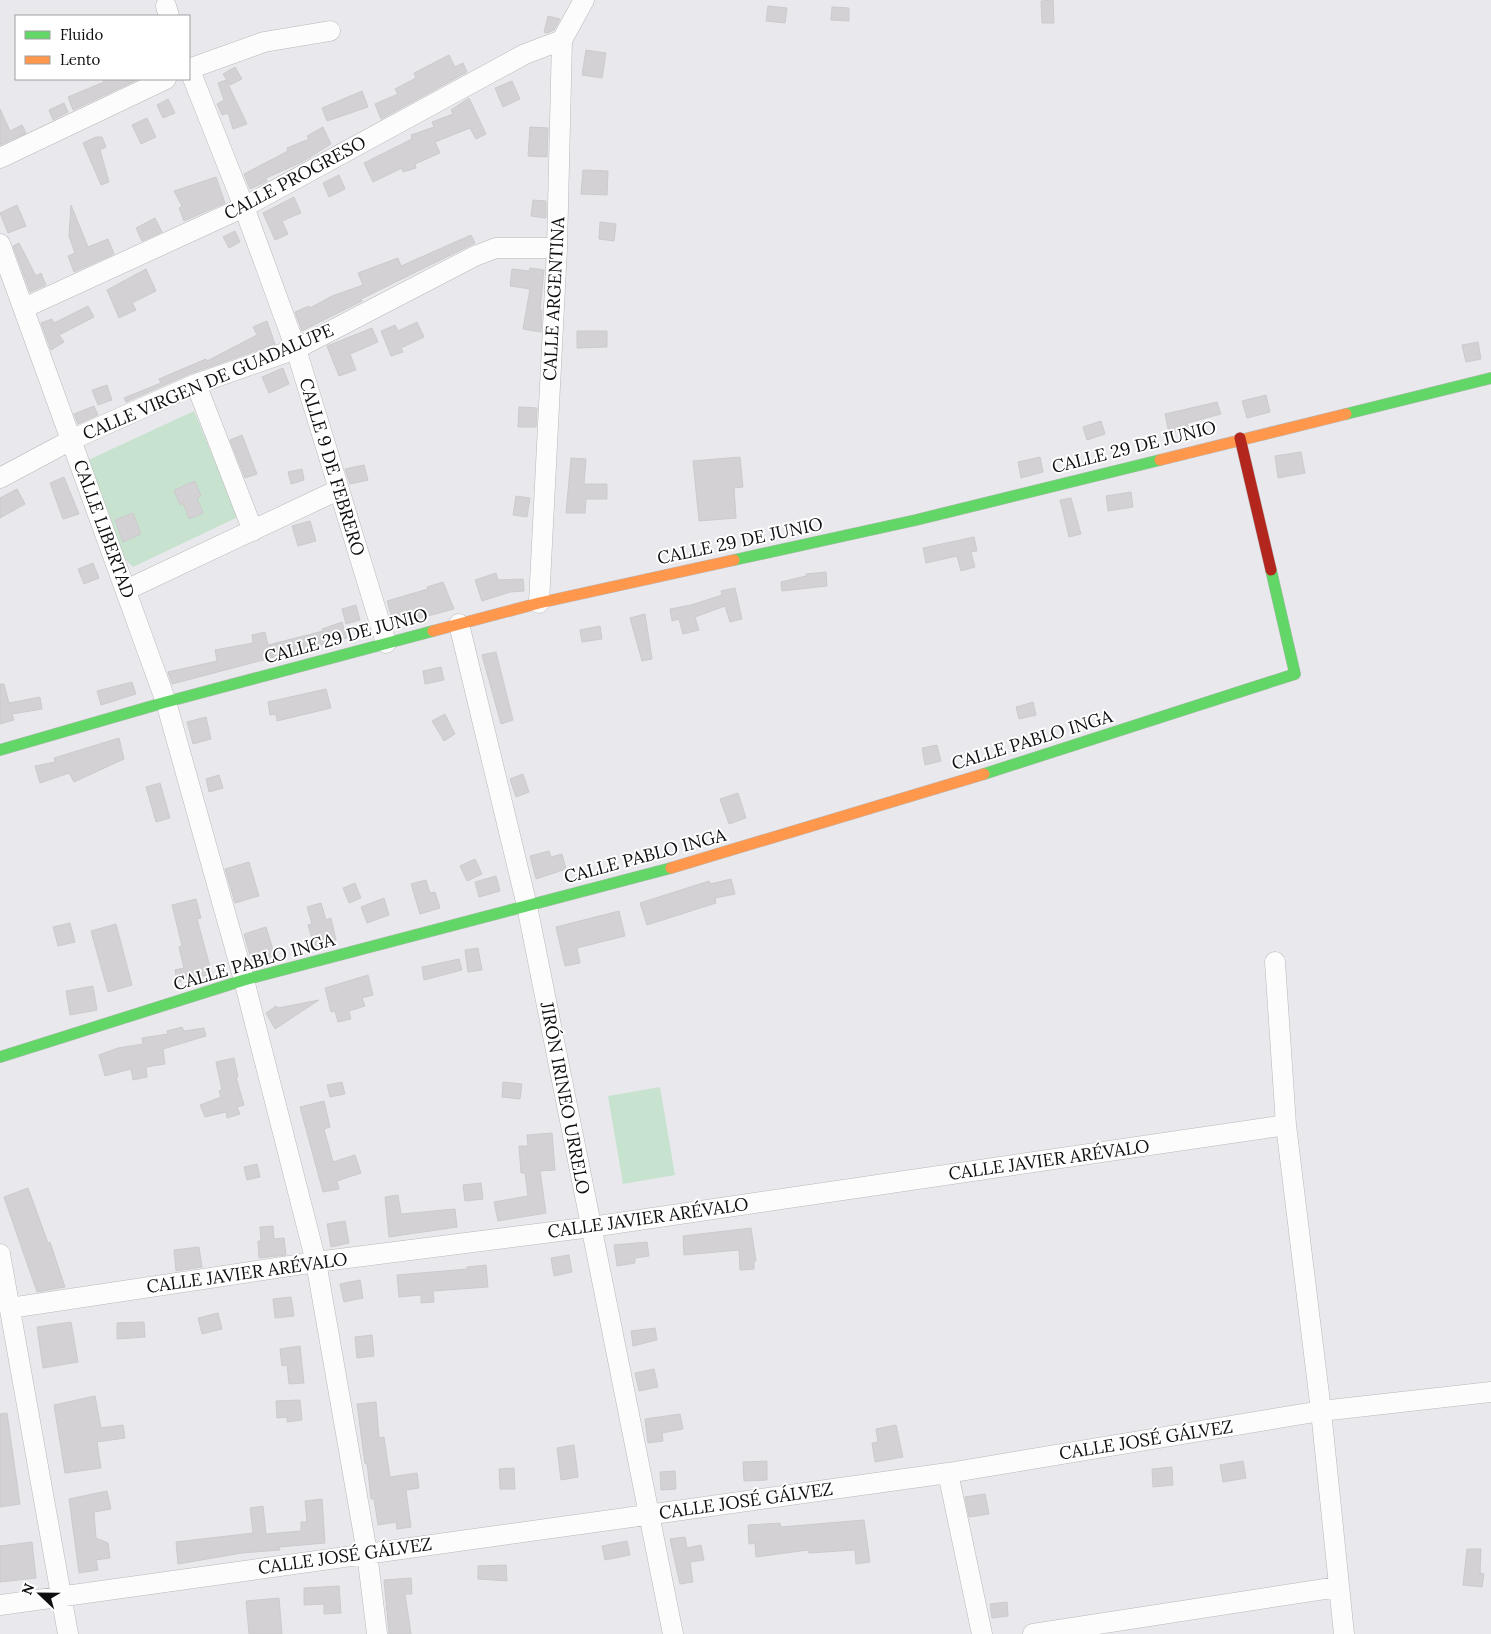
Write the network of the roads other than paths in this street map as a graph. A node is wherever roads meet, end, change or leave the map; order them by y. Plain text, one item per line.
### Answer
1 (584, 0) edge
2 (330, 31) dead end
3 (562, 40) junction
4 (190, 69) edge
5 (190, 72) edge
6 (164, 80) edge
7 (0, 158) edge
8 (244, 207) junction
9 (0, 244) edge
10 (557, 248) junction
11 (24, 308) junction
12 (296, 349) junction
13 (1491, 378) edge
14 (196, 384) junction
15 (1240, 438) junction
16 (72, 440) junction
17 (0, 478) edge
18 (338, 490) junction
19 (252, 530) junction
20 (126, 590) junction
21 (539, 603) junction
22 (459, 624) junction
23 (386, 644) junction
24 (166, 702) junction
25 (0, 750) edge
26 (527, 906) junction
27 (1275, 962) dead end
28 (244, 980) junction
29 (0, 1057) edge
30 (1286, 1125) junction
31 (591, 1227) junction
32 (0, 1254) edge
33 (316, 1262) junction
34 (10, 1308) junction
35 (1491, 1392) edge
36 (1321, 1411) junction
37 (948, 1473) junction
38 (649, 1515) junction
39 (367, 1553) junction
40 (1338, 1587) junction
41 (61, 1596) junction
42 (0, 1604) edge
43 (68, 1634) edge
44 (377, 1634) edge
45 (673, 1634) edge
46 (982, 1634) edge
47 (1033, 1634) edge
48 (1344, 1634) edge

1 - 3 street, CALLE ARGENTINA
2 - 4 street
3 - 8 street, CALLE PROGRESO
3 - 10 street, CALLE ARGENTINA
5 - 8 street, CALLE 9 DE FEBRERO
6 - 7 street
8 - 11 street, CALLE PROGRESO
8 - 12 street, CALLE 9 DE FEBRERO
9 - 11 street, CALLE LIBERTAD
10 - 12 street, CALLE VIRGEN DE GUADALUPE
10 - 21 street, CALLE ARGENTINA
11 - 16 street, CALLE LIBERTAD
12 - 14 street, CALLE VIRGEN DE GUADALUPE
12 - 18 street, CALLE 9 DE FEBRERO
13 - 15 street, CALLE 29 DE JUNIO
14 - 16 street, CALLE VIRGEN DE GUADALUPE
14 - 19 street
15 - 21 street, CALLE 29 DE JUNIO
15 - 26 street, CALLE PABLO INGA
16 - 17 street, CALLE VIRGEN DE GUADALUPE
16 - 20 street, CALLE LIBERTAD
18 - 19 street
18 - 23 street, CALLE 9 DE FEBRERO
19 - 20 street
20 - 24 street, CALLE LIBERTAD
21 - 22 street, CALLE 29 DE JUNIO
22 - 23 street, CALLE 29 DE JUNIO
22 - 26 street, JIRÓN IRINEO URRELO
23 - 24 street, CALLE 29 DE JUNIO
24 - 25 street, CALLE 29 DE JUNIO
24 - 28 street, CALLE LIBERTAD
26 - 28 street, CALLE PABLO INGA
26 - 31 street, JIRÓN IRINEO URRELO
27 - 30 street
28 - 29 street, CALLE PABLO INGA
28 - 33 street, CALLE LIBERTAD
30 - 31 street, CALLE JAVIER ARÉVALO
30 - 36 street
31 - 33 street, CALLE JAVIER ARÉVALO
31 - 38 street, JIRÓN IRINEO URRELO
32 - 34 street
33 - 34 street, CALLE JAVIER ARÉVALO
33 - 39 street, CALLE LIBERTAD
34 - 41 street
35 - 36 street, CALLE JOSÉ GÁLVEZ
36 - 37 street, CALLE JOSÉ GÁLVEZ
36 - 40 street
37 - 38 street, CALLE JOSÉ GÁLVEZ
37 - 46 street
38 - 39 street, CALLE JOSÉ GÁLVEZ
38 - 45 street, JIRÓN IRINEO URRELO
39 - 41 street, CALLE JOSÉ GÁLVEZ
39 - 44 street, CALLE LIBERTAD
40 - 47 street
40 - 48 street
41 - 42 street, CALLE JOSÉ GÁLVEZ
41 - 43 street

